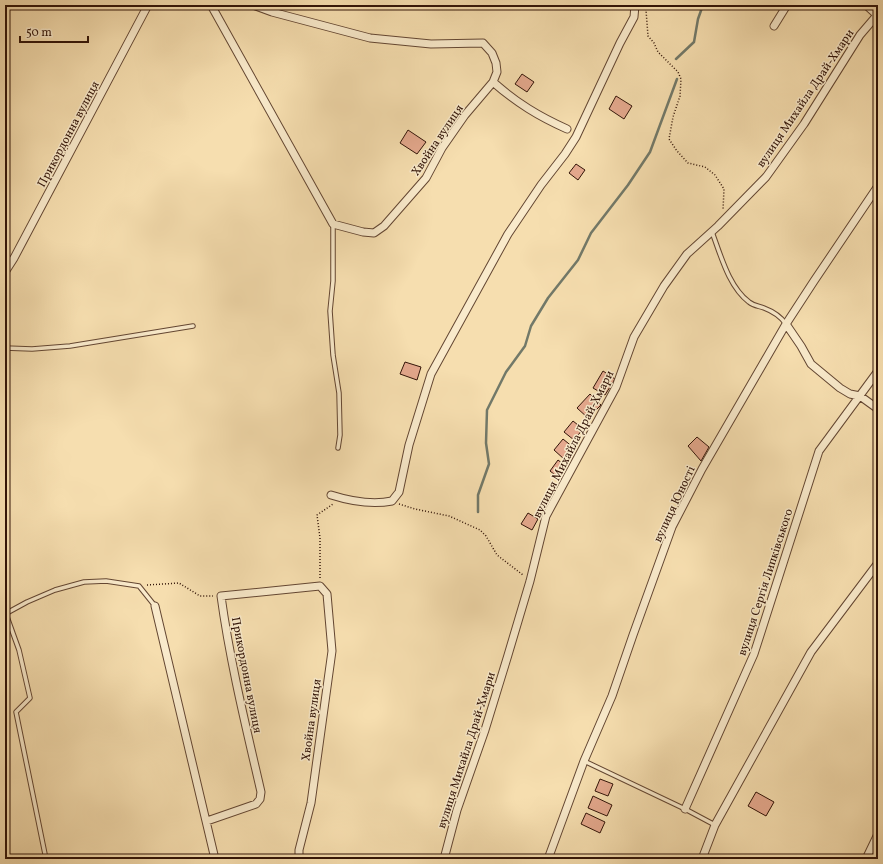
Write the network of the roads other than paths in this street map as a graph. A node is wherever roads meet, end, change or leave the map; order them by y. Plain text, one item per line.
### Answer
1 (148, 5) edge
2 (211, 5) edge
3 (253, 5) edge
4 (635, 5) edge
5 (787, 5) edge
6 (866, 5) edge
7 (878, 15) edge
8 (774, 26) dead end
9 (493, 82) junction
10 (567, 129) dead end
11 (878, 186) edge
12 (333, 224) junction
13 (712, 232) junction
14 (5, 272) edge
15 (786, 324) junction
16 (193, 326) dead end
17 (5, 348) edge
18 (878, 371) edge
19 (860, 396) junction
20 (878, 409) edge
21 (338, 448) dead end
22 (331, 495) dead end
23 (878, 563) edge
24 (320, 586) joint
25 (155, 606) joint
26 (5, 614) edge
27 (584, 761) junction
28 (685, 809) junction
29 (207, 821) junction
30 (715, 826) junction
31 (878, 834) edge
32 (46, 859) edge
33 (215, 859) edge
34 (299, 859) edge
35 (444, 859) edge
36 (548, 859) edge
37 (702, 859) edge
38 (866, 859) edge

1 - 14 street, Прикордонна вулиця
2 - 12 street
3 - 9 street
4 - 22 street
5 - 8 street
6 - 7 street
7 - 13 street, вулиця Михайла Драй-Хмари
9 - 10 street
9 - 12 street, Хвойна вулиця
11 - 15 street, вулиця Юності
12 - 21 lane
13 - 15 lane
13 - 35 street, вулиця Михайла Драй-Хмари
15 - 19 street
15 - 27 street, вулиця Юності
16 - 17 lane
18 - 19 street, вулиця Сергія Липківського
19 - 20 street
19 - 28 street, вулиця Сергія Липківського
23 - 30 street
24 - 29 street, Прикордонна вулиця
24 - 34 street, Хвойна вулиця
25 - 26 lane
25 - 29 street
26 - 32 lane
27 - 28 lane
27 - 36 street, вулиця Юності
28 - 30 lane
29 - 33 street
30 - 37 street
31 - 38 street

